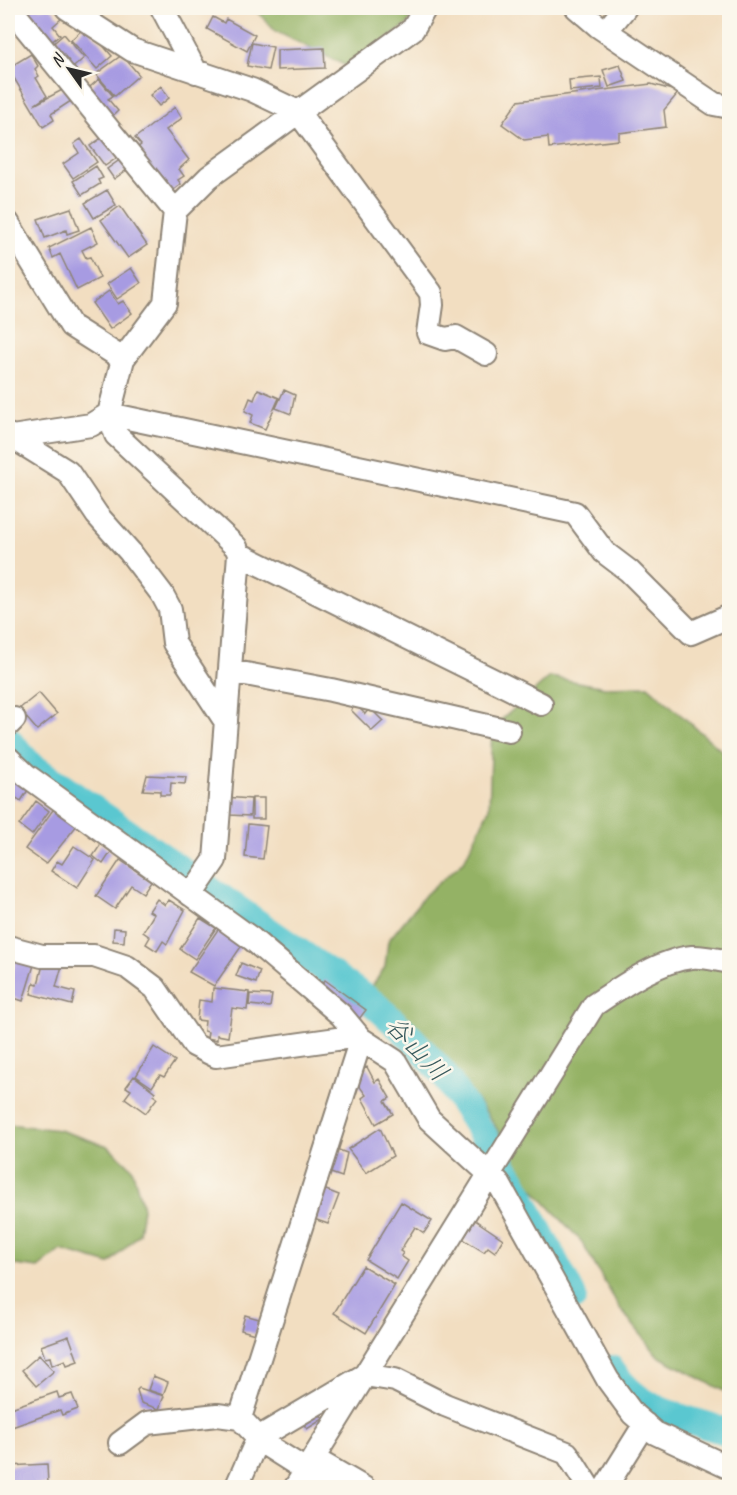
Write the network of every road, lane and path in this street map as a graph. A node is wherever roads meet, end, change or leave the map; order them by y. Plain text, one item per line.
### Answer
1 (10, 8) edge
2 (67, 8) edge
3 (162, 8) edge
4 (425, 8) edge
5 (577, 8) edge
6 (625, 8) edge
7 (606, 31) junction
8 (196, 72) junction
9 (729, 107) edge
10 (298, 112) junction
11 (175, 211) junction
12 (8, 223) edge
13 (486, 354) dead end
14 (123, 359) junction
15 (109, 414) junction
16 (10, 436) edge
17 (238, 554) junction
18 (729, 616) edge
19 (230, 671) junction
20 (541, 704) dead end
21 (226, 722) junction
22 (509, 731) dead end
23 (8, 758) edge
24 (191, 894) junction
25 (8, 947) edge
26 (729, 962) edge
27 (359, 1037) junction
28 (490, 1170) junction
29 (365, 1375) junction
30 (240, 1418) junction
31 (645, 1424) junction
32 (258, 1438) junction
33 (120, 1443) dead end
34 (729, 1468) edge
35 (305, 1473) edge
36 (236, 1488) edge
37 (334, 1488) edge
38 (364, 1488) edge
39 (589, 1488) edge
40 (605, 1488) edge

1 - 11 street
2 - 8 street
3 - 8 street
4 - 10 street
5 - 7 street
6 - 7 street
7 - 9 street
8 - 10 street
10 - 11 street
10 - 13 street
11 - 14 street
12 - 14 street
14 - 15 street
15 - 16 street
15 - 17 street
15 - 18 street
16 - 21 street
17 - 19 street
17 - 20 street
19 - 21 street
19 - 22 street
21 - 24 street
23 - 24 street
24 - 27 street
25 - 27 street
26 - 28 street
27 - 28 street
27 - 30 street
28 - 29 street
28 - 31 street
29 - 32 street
29 - 35 street
29 - 39 street
30 - 32 street
30 - 33 street
31 - 34 street
31 - 40 street
32 - 35 street
32 - 36 street
35 - 37 street
35 - 38 street

